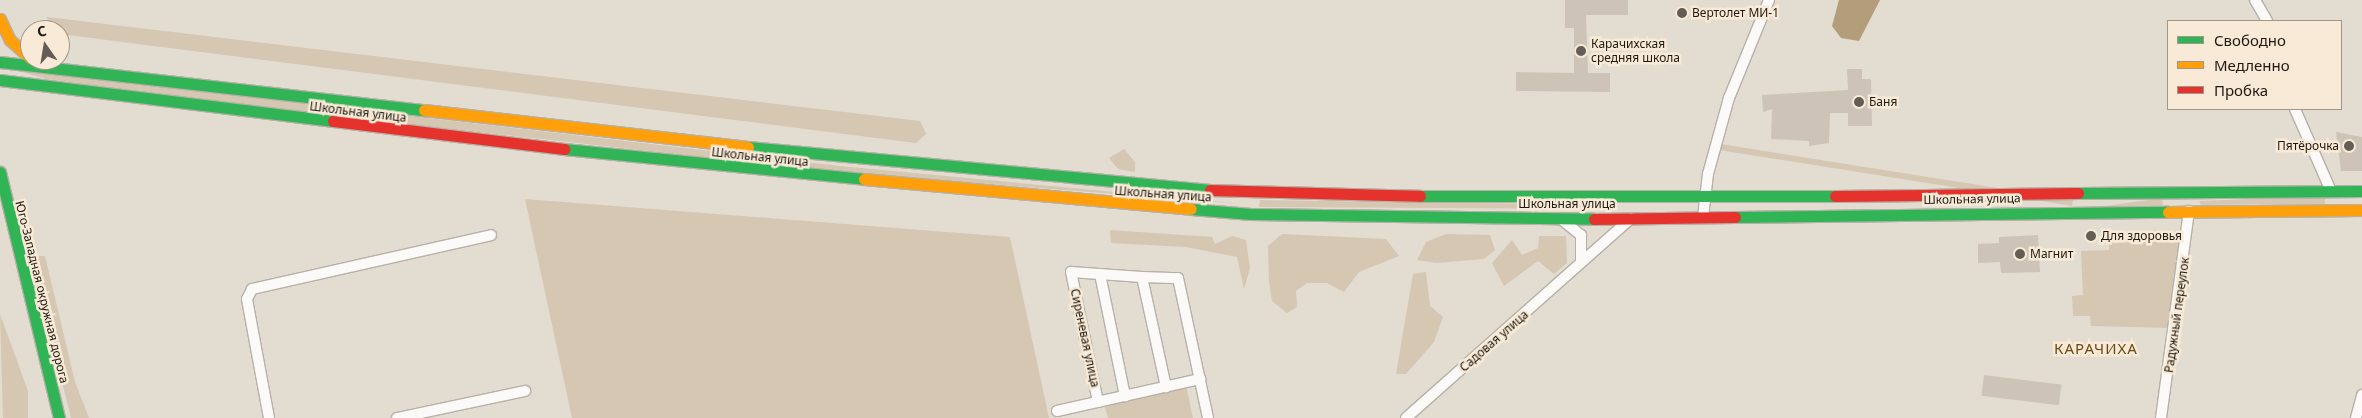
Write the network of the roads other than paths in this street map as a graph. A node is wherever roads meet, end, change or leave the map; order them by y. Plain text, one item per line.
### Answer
1 (1769, 0) edge
2 (2255, 0) edge
3 (0, 19) edge
4 (2266, 20) edge
5 (20, 48) edge
6 (20, 61) edge
7 (0, 62) edge
8 (70, 65) edge
9 (0, 80) edge
10 (2295, 110) edge
11 (0, 172) edge
12 (2331, 191) junction
13 (2362, 191) edge
14 (2189, 192) junction
15 (1252, 193) junction
16 (1703, 197) junction
17 (1631, 198) junction
18 (2331, 210) junction
19 (2362, 210) edge
20 (2189, 211) junction
21 (1251, 214) junction
22 (1703, 217) junction
23 (1631, 218) junction
24 (1561, 219) junction
25 (0, 220) edge
26 (490, 235) dead end
27 (1581, 263) junction
28 (1100, 274) junction
29 (1142, 277) junction
30 (1200, 379) junction
31 (1166, 386) junction
32 (525, 391) dead end
33 (2362, 394) edge
34 (1125, 396) junction
35 (1098, 402) junction
36 (1057, 411) dead end
37 (49, 418) edge
38 (59, 418) edge
39 (269, 418) edge
40 (397, 418) edge
41 (1208, 418) edge
42 (1406, 418) edge
43 (2161, 418) edge
44 (2356, 418) edge

1 - 16 street
2 - 4 street
3 - 5 main road
6 - 7 main road, Школьная улица
8 - 15 main road, Школьная улица
9 - 21 main road, Школьная улица
10 - 12 street
11 - 38 main road, Юго-Западная окружная дорога
12 - 13 main road, Школьная улица
12 - 14 main road, Школьная улица
12 - 18 main road
14 - 16 main road, Школьная улица
14 - 20 main road
15 - 17 main road, Школьная улица
15 - 21 main road
16 - 17 main road, Школьная улица
16 - 22 street
17 - 23 main road
18 - 19 main road, Школьная улица
18 - 20 main road, Школьная улица
20 - 22 main road, Школьная улица
20 - 43 street, Радужный переулок
21 - 24 main road, Школьная улица
22 - 23 main road, Школьная улица
23 - 24 main road, Школьная улица
23 - 27 street, Садовая улица
24 - 27 street
25 - 37 main road, Юго-Западная окружная дорога
26 - 39 street
27 - 42 street, Садовая улица
28 - 29 street, Сиреневая улица
28 - 34 street
28 - 35 street, Сиреневая улица
29 - 30 street, Сиреневая улица
29 - 31 street
30 - 31 street, Сиреневая улица
30 - 41 street
31 - 34 street, Сиреневая улица
32 - 40 street
33 - 44 street
34 - 35 street, Сиреневая улица
35 - 36 street, Сиреневая улица

